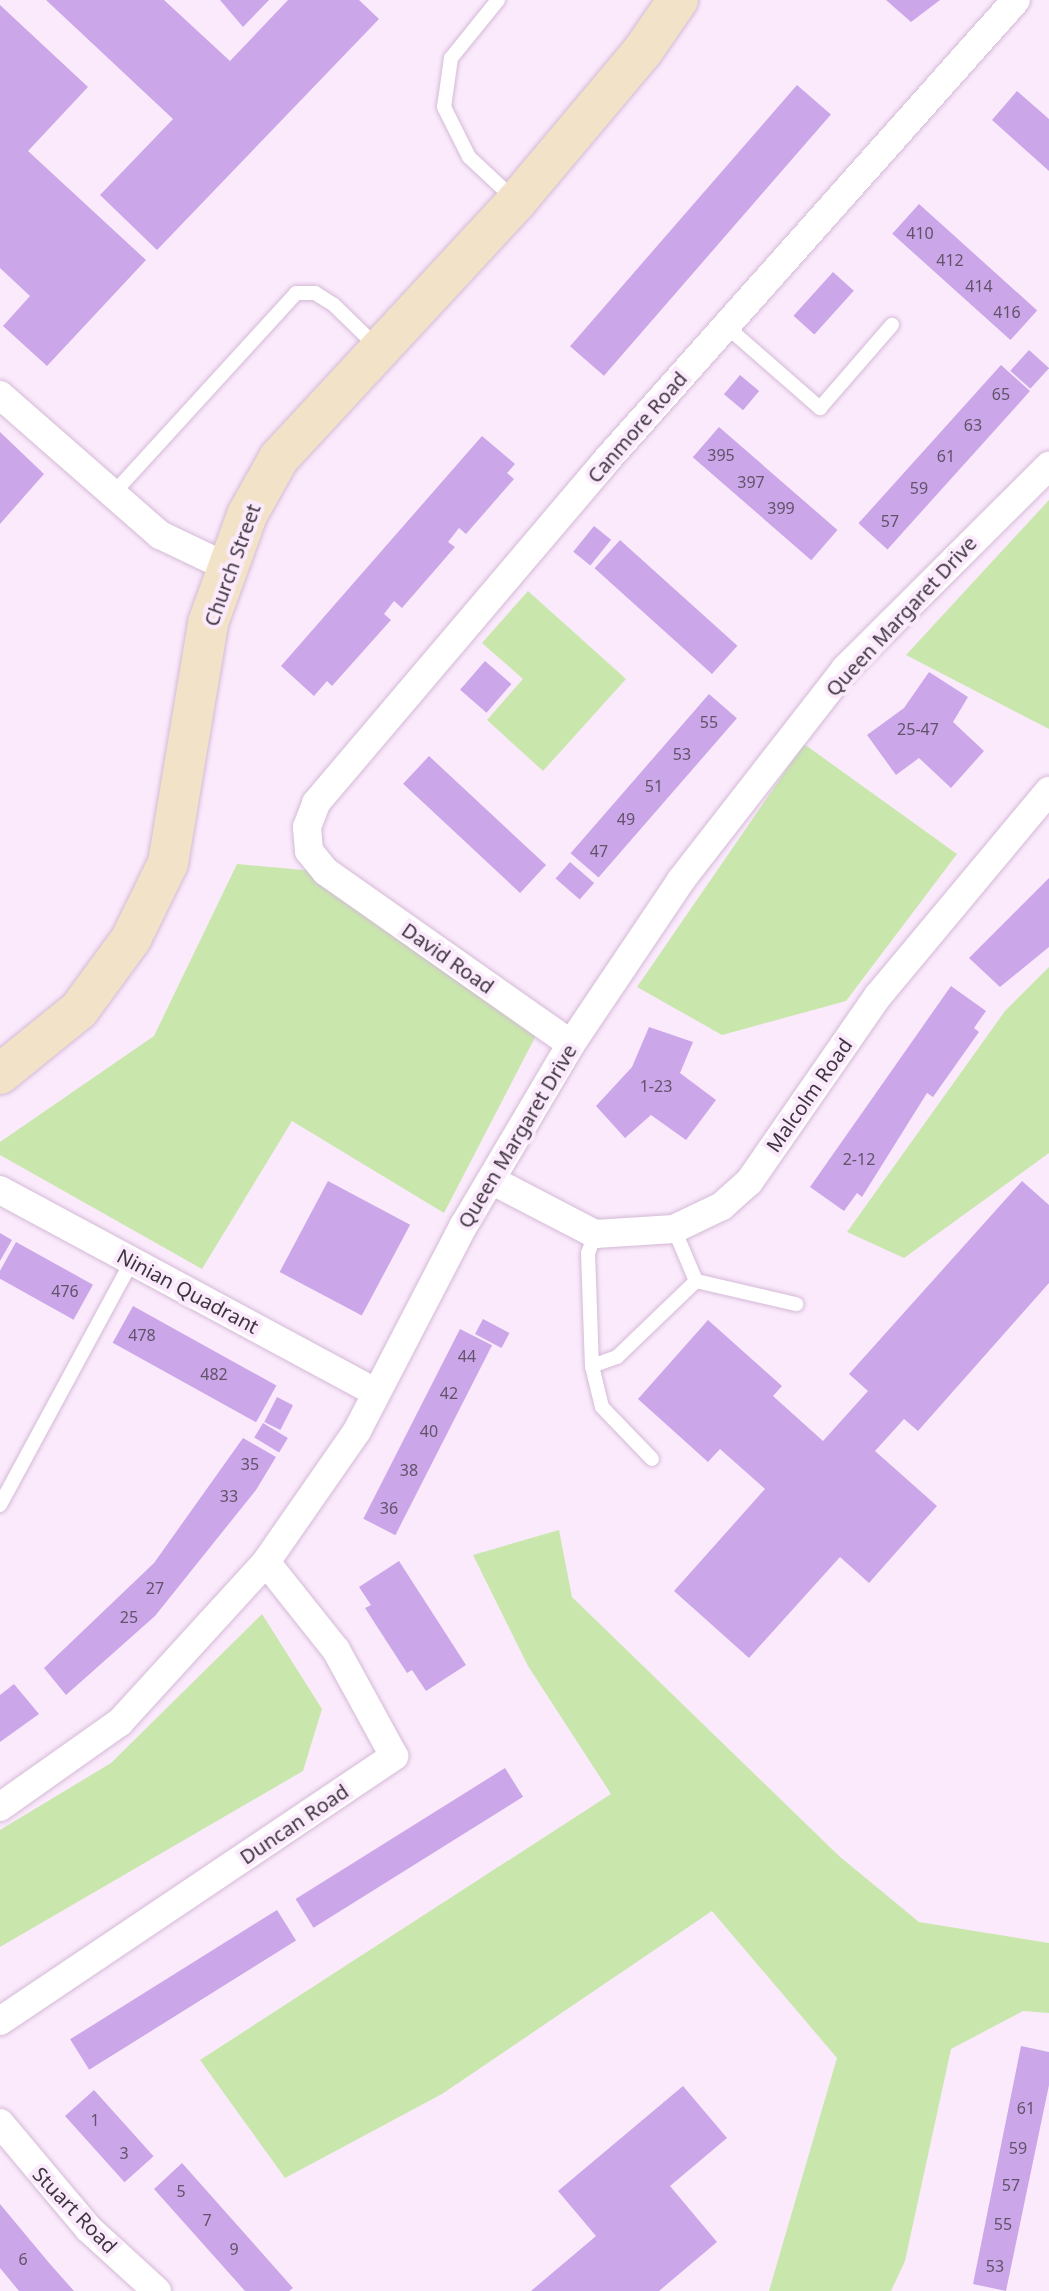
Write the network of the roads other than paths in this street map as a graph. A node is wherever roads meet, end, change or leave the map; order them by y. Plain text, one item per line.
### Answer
1 (498, 0) edge
2 (678, 0) edge
3 (1016, 0) edge
4 (516, 202) junction
5 (892, 325) dead end
6 (726, 326) junction
7 (378, 348) junction
8 (0, 395) edge
9 (1049, 466) edge
10 (110, 497) junction
11 (227, 567) junction
12 (1049, 791) edge
13 (326, 872) joint
14 (571, 1044) junction
15 (0, 1074) edge
16 (495, 1182) junction
17 (0, 1190) edge
18 (674, 1229) junction
19 (595, 1234) junction
20 (132, 1261) junction
21 (696, 1281) junction
22 (796, 1304) dead end
23 (592, 1366) junction
24 (375, 1392) junction
25 (652, 1459) dead end
26 (0, 1505) edge
27 (266, 1562) junction
28 (0, 1807) edge
29 (0, 2021) edge
30 (0, 2123) edge
31 (157, 2291) edge

1 - 4 lane
2 - 4 street, Church Street
3 - 6 street, Canmore Road
4 - 7 street, Church Street
5 - 6 lane
6 - 13 street, Canmore Road
7 - 10 lane
7 - 11 street, Church Street
8 - 10 street
9 - 14 street, Queen Margaret Drive
10 - 11 street
11 - 15 street, Church Street
12 - 18 street, Malcolm Road
13 - 14 street, David Road
14 - 16 street, Queen Margaret Drive
16 - 19 street
16 - 24 street, Queen Margaret Drive
17 - 20 street, Ninian Quadrant
18 - 19 street, Malcolm Road
18 - 21 lane
19 - 23 lane
20 - 24 street, Ninian Quadrant
20 - 26 lane
21 - 22 lane
21 - 23 lane
23 - 25 lane
24 - 27 street, Queen Margaret Drive
27 - 28 street, Queen Margaret Drive
27 - 29 street, Duncan Road
30 - 31 street, Stuart Road

